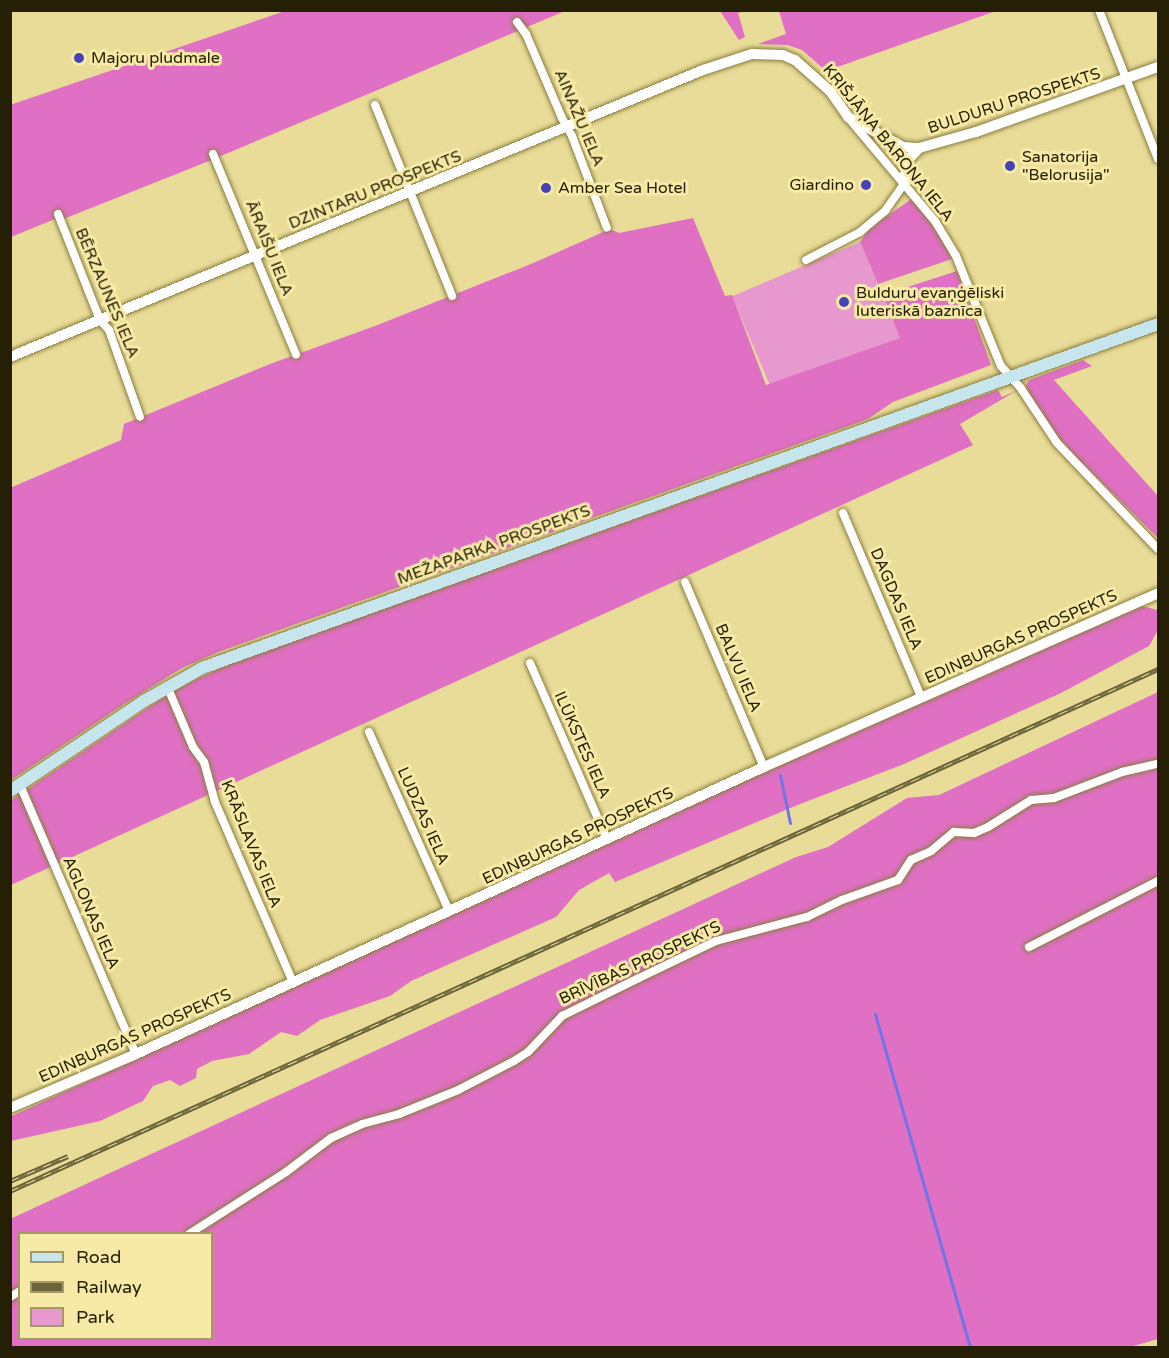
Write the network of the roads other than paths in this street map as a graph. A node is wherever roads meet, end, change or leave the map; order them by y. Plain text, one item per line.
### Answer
1 (1099, 10) edge
2 (517, 22) dead end
3 (752, 54) joint
4 (1158, 67) edge
5 (1126, 79) junction
6 (375, 105) dead end
7 (848, 117) junction
8 (567, 127) junction
9 (919, 148) junction
10 (213, 154) dead end
11 (1158, 159) edge
12 (904, 184) junction
13 (411, 192) junction
14 (58, 214) dead end
15 (607, 228) dead end
16 (256, 256) junction
17 (806, 260) dead end
18 (452, 296) dead end
19 (100, 320) junction
20 (1158, 324) edge
21 (296, 354) dead end
22 (10, 357) edge
23 (1011, 377) junction
24 (140, 417) dead end
25 (843, 513) dead end
26 (1158, 549) edge
27 (685, 582) dead end
28 (1158, 593) edge
29 (530, 663) dead end
30 (167, 686) junction
31 (921, 697) junction
32 (369, 732) dead end
33 (1158, 764) edge
34 (764, 767) junction
35 (15, 788) edge
36 (607, 839) junction
37 (1158, 881) edge
38 (449, 911) junction
39 (1029, 947) dead end
40 (294, 982) junction
41 (136, 1054) junction
42 (10, 1108) edge
43 (191, 1232) edge

1 - 5 street
2 - 8 street, AINAŽU IELA
3 - 7 street, KRIŠJĀŅA BARONA IELA
3 - 8 street, DZINTARU PROSPEKTS
4 - 5 street, BULDURU PROSPEKTS
5 - 9 street, BULDURU PROSPEKTS
5 - 11 street
6 - 13 street
7 - 9 street, BULDURU PROSPEKTS
7 - 12 street, KRIŠJĀŅA BARONA IELA
8 - 13 street, DZINTARU PROSPEKTS
8 - 15 street, AINAŽU IELA
9 - 12 street
10 - 16 street, ĀRAIŠU IELA
12 - 17 street
12 - 23 street, KRIŠJĀŅA BARONA IELA
13 - 16 street, DZINTARU PROSPEKTS
13 - 18 street
14 - 19 street, BĒRZAUNES IELA
16 - 19 street, DZINTARU PROSPEKTS
16 - 21 street, ĀRAIŠU IELA
19 - 22 street, DZINTARU PROSPEKTS
19 - 24 street, BĒRZAUNES IELA
20 - 23 main road, MEŽAPARKA PROSPEKTS
23 - 26 street, KRIŠJĀŅA BARONA IELA
23 - 30 main road, MEŽAPARKA PROSPEKTS
25 - 31 street, DAGDAS IELA
27 - 34 street, BALVU IELA
28 - 31 street, EDINBURGAS PROSPEKTS
29 - 36 street, ILŪKSTES IELA
30 - 35 main road, MEŽAPARKA PROSPEKTS
30 - 40 street, KRĀSLAVAS IELA
31 - 34 street, EDINBURGAS PROSPEKTS
32 - 38 street, LUDZAS IELA
33 - 43 street, BRĪVĪBAS PROSPEKTS
34 - 36 street, EDINBURGAS PROSPEKTS
35 - 41 street, AGLONAS IELA
36 - 38 street, EDINBURGAS PROSPEKTS
37 - 39 street
38 - 40 street, EDINBURGAS PROSPEKTS
40 - 41 street, EDINBURGAS PROSPEKTS
41 - 42 street, EDINBURGAS PROSPEKTS

